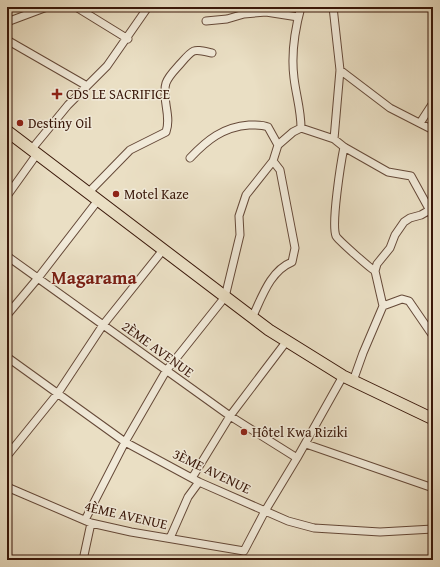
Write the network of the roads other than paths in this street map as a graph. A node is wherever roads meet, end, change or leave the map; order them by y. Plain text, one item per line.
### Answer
1 (47, 7) edge
2 (76, 7) edge
3 (148, 7) edge
4 (301, 7) edge
5 (333, 7) edge
6 (243, 10) edge
7 (298, 17) junction
8 (206, 21) dead end
9 (7, 22) edge
10 (128, 39) junction
11 (7, 40) edge
12 (212, 53) dead end
13 (340, 70) junction
14 (87, 86) junction
15 (433, 103) edge
16 (420, 123) junction
17 (301, 128) junction
18 (433, 130) edge
19 (7, 131) edge
20 (334, 139) junction
21 (278, 145) junction
22 (344, 147) junction
23 (34, 152) junction
24 (190, 158) dead end
25 (273, 161) junction
26 (90, 192) junction
27 (7, 196) edge
28 (99, 199) junction
29 (432, 212) edge
30 (163, 250) junction
31 (7, 256) edge
32 (375, 271) junction
33 (38, 278) junction
34 (225, 297) junction
35 (383, 306) junction
36 (7, 315) edge
37 (252, 318) junction
38 (103, 325) junction
39 (433, 336) edge
40 (286, 342) junction
41 (7, 357) edge
42 (166, 371) junction
43 (343, 376) junction
44 (353, 381) junction
45 (58, 393) junction
46 (230, 416) junction
47 (433, 419) edge
48 (125, 442) junction
49 (306, 444) junction
50 (7, 456) edge
51 (297, 458) junction
52 (192, 478) junction
53 (199, 482) junction
54 (7, 487) edge
55 (433, 488) edge
56 (265, 511) junction
57 (88, 522) junction
58 (433, 529) edge
59 (170, 538) junction
60 (83, 560) edge

1 - 9 street
2 - 10 street
3 - 10 street
4 - 7 street
5 - 13 street
6 - 7 street
6 - 8 street
7 - 17 street
10 - 14 street
11 - 14 street
12 - 26 street
13 - 16 street
13 - 20 street
14 - 23 street
15 - 16 street
16 - 18 street
17 - 20 street
17 - 21 street
19 - 23 main road
20 - 22 street
21 - 24 street
21 - 25 street
22 - 29 street
22 - 32 street
23 - 26 main road
23 - 27 street
25 - 34 street
25 - 37 street
26 - 28 main road
28 - 30 main road
28 - 33 street
29 - 32 street
30 - 34 main road
30 - 38 street
31 - 33 street, 2ÈME AVENUE
32 - 35 street
33 - 36 street
33 - 38 street, 2ÈME AVENUE
34 - 37 main road
34 - 42 street
35 - 39 street
35 - 44 street
37 - 40 main road
38 - 42 street, 2ÈME AVENUE
38 - 45 street
40 - 43 main road
40 - 46 street
41 - 45 street, 3ÈME AVENUE
42 - 46 street, 2ÈME AVENUE
42 - 48 street
43 - 44 main road
43 - 49 street
44 - 47 main road
45 - 48 street, 3ÈME AVENUE
45 - 50 street
46 - 51 street, 2ÈME AVENUE
46 - 52 street
48 - 52 street, 3ÈME AVENUE
48 - 57 street
49 - 51 street
49 - 55 street
51 - 56 street
52 - 53 street, 3ÈME AVENUE
53 - 56 street, 3ÈME AVENUE
53 - 59 street
54 - 57 street, 4ÈME AVENUE
56 - 58 street, 3ÈME AVENUE
56 - 59 street, 4ÈME AVENUE
57 - 59 street, 4ÈME AVENUE
57 - 60 street

